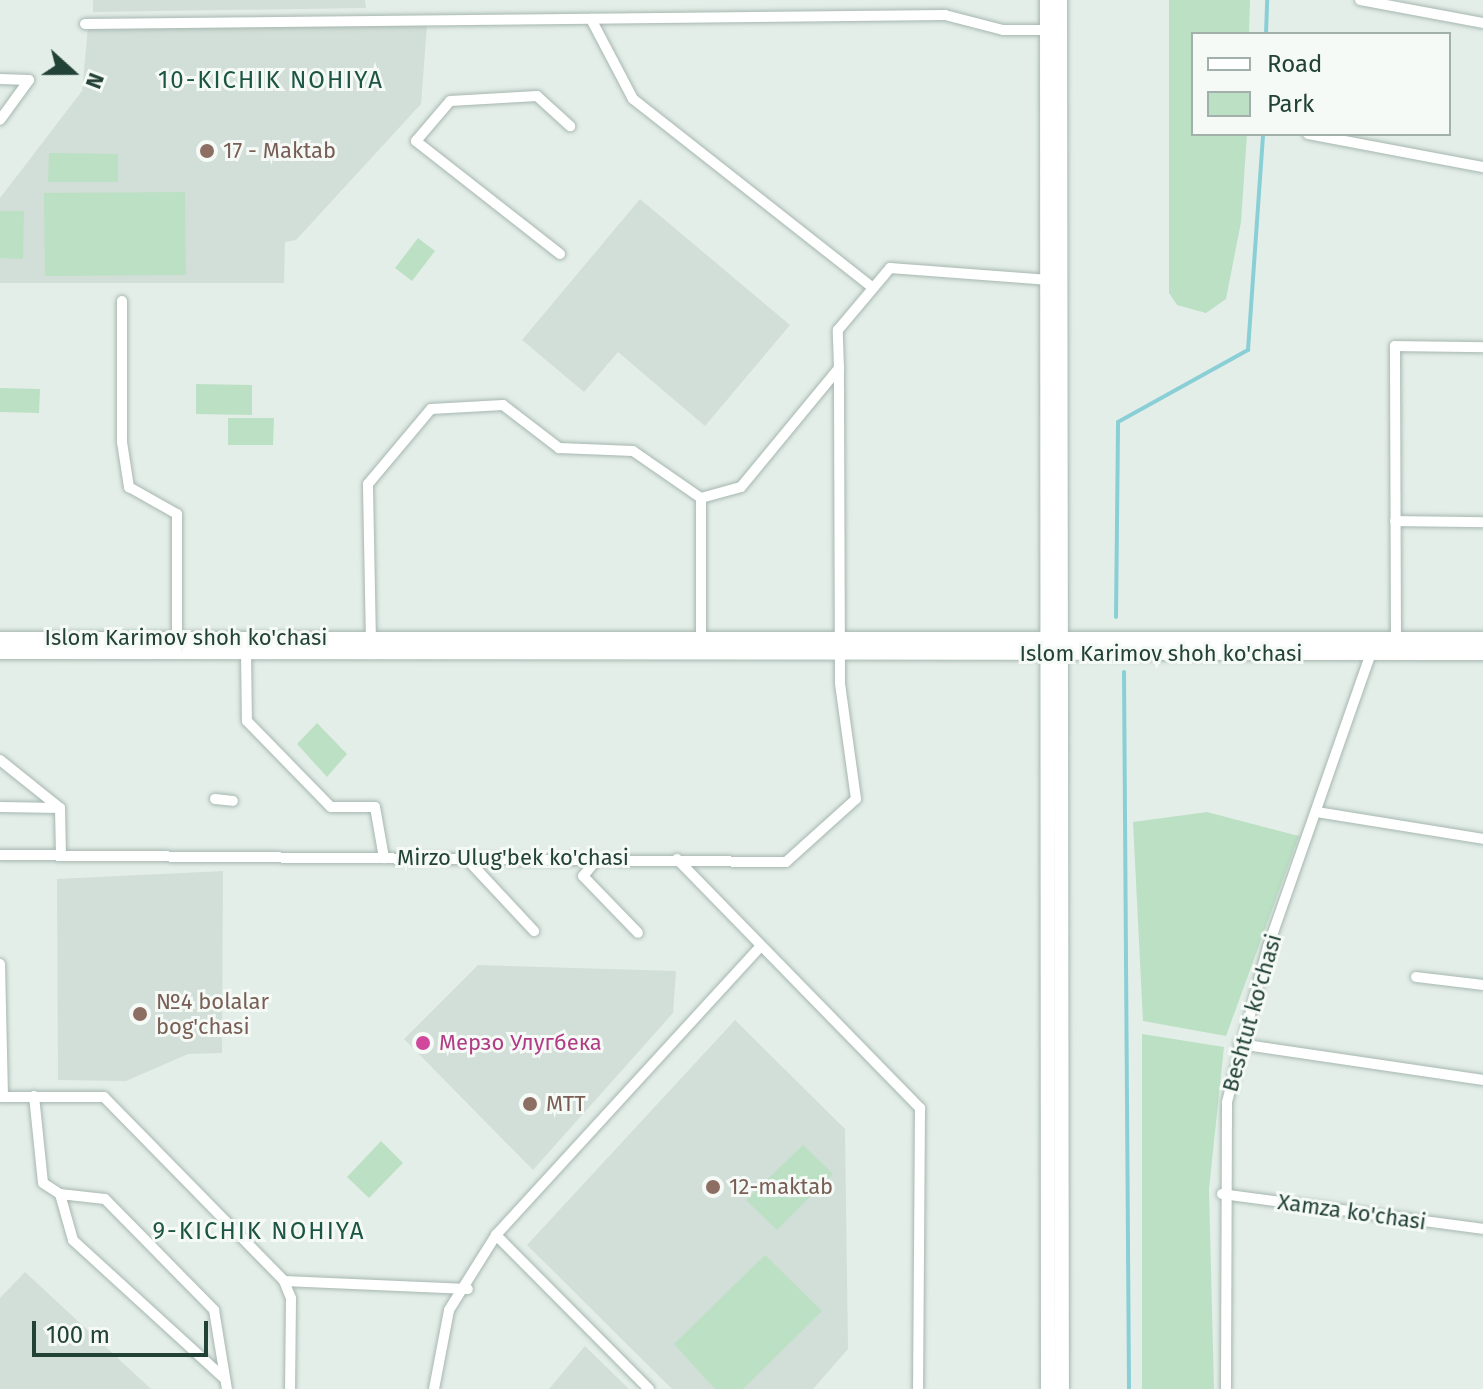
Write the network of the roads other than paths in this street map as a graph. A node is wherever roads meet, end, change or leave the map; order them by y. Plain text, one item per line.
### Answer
1 (1047, 0) edge
2 (1060, 0) edge
3 (1360, 0) edge
4 (591, 19) junction
5 (1483, 23) edge
6 (85, 24) dead end
7 (1054, 30) junction
8 (0, 79) edge
9 (0, 120) edge
10 (570, 126) dead end
11 (1319, 136) edge
12 (1483, 167) edge
13 (560, 254) dead end
14 (1047, 280) junction
15 (1063, 280) junction
16 (869, 285) junction
17 (122, 301) dead end
18 (1483, 347) edge
19 (839, 368) junction
20 (701, 498) junction
21 (1395, 521) junction
22 (1483, 522) edge
23 (701, 636) junction
24 (839, 637) junction
25 (1056, 638) junction
26 (0, 639) edge
27 (1483, 639) edge
28 (177, 645) junction
29 (371, 645) junction
30 (1396, 645) junction
31 (0, 652) edge
32 (246, 653) junction
33 (700, 653) junction
34 (1371, 653) junction
35 (1483, 653) edge
36 (839, 654) junction
37 (1056, 655) junction
38 (0, 760) edge
39 (215, 799) dead end
40 (233, 801) dead end
41 (0, 807) edge
42 (60, 808) junction
43 (1317, 812) junction
44 (1483, 839) edge
45 (0, 855) edge
46 (61, 856) junction
47 (384, 858) junction
48 (466, 858) junction
49 (597, 859) junction
50 (677, 859) junction
51 (534, 931) dead end
52 (638, 933) dead end
53 (761, 946) junction
54 (0, 964) edge
55 (1416, 977) dead end
56 (1483, 985) edge
57 (1, 1037) edge
58 (1239, 1044) junction
59 (1483, 1080) edge
60 (34, 1096) junction
61 (1, 1097) edge
62 (60, 1194) junction
63 (1222, 1194) junction
64 (1483, 1229) edge
65 (496, 1235) junction
66 (284, 1281) junction
67 (468, 1289) junction
68 (226, 1384) edge
69 (290, 1389) edge
70 (434, 1389) edge
71 (649, 1389) edge
72 (918, 1389) edge
73 (1048, 1389) edge
74 (1062, 1389) edge
75 (1226, 1389) edge

1 - 7 main road
2 - 7 main road
3 - 5 street
4 - 6 street
4 - 7 street
4 - 16 street
7 - 14 main road
7 - 15 main road
8 - 9 street
10 - 13 street
11 - 12 street
14 - 15 street
14 - 16 street
14 - 25 main road
15 - 25 main road
16 - 19 street
17 - 28 street
18 - 21 street
19 - 20 street
19 - 24 street
20 - 23 street
20 - 29 street
21 - 22 street
21 - 30 street
23 - 24 main road, Islom Karimov shoh ko'chasi
23 - 29 main road, Islom Karimov shoh ko'chasi
23 - 33 street
24 - 25 main road, Islom Karimov shoh ko'chasi
24 - 36 street
25 - 30 main road, Islom Karimov shoh ko'chasi
25 - 37 main road
26 - 28 main road, Islom Karimov shoh ko'chasi
27 - 30 main road, Islom Karimov shoh ko'chasi
28 - 29 main road, Islom Karimov shoh ko'chasi
28 - 31 main road, Islom Karimov shoh ko'chasi
28 - 32 main road, Islom Karimov shoh ko'chasi
29 - 32 main road, Islom Karimov shoh ko'chasi
29 - 33 main road, Islom Karimov shoh ko'chasi
30 - 34 main road, Islom Karimov shoh ko'chasi
30 - 35 main road, Islom Karimov shoh ko'chasi
32 - 47 street
33 - 36 main road, Islom Karimov shoh ko'chasi
34 - 37 main road, Islom Karimov shoh ko'chasi
34 - 43 street, Beshtut ko'chasi
36 - 37 main road, Islom Karimov shoh ko'chasi
36 - 50 street, Mirzo Ulug'bek ko'chasi
37 - 73 main road
37 - 74 main road
38 - 42 street
39 - 40 street
41 - 42 street
42 - 46 street
43 - 44 street
43 - 58 street, Beshtut ko'chasi
45 - 46 street, Mirzo Ulug'bek ko'chasi
46 - 47 street, Mirzo Ulug'bek ko'chasi
47 - 48 street, Mirzo Ulug'bek ko'chasi
48 - 49 street, Mirzo Ulug'bek ko'chasi
48 - 51 street
49 - 50 street, Mirzo Ulug'bek ko'chasi
49 - 52 street
50 - 53 street
53 - 65 street
53 - 72 street
54 - 57 street
55 - 56 street
57 - 61 street
58 - 59 street
58 - 63 street, Beshtut ko'chasi
60 - 61 street
60 - 62 street
60 - 66 street
62 - 68 street
62 - 68 street
63 - 64 street, Xamza ko'chasi
63 - 75 street, Beshtut ko'chasi
65 - 67 street
65 - 71 street
66 - 67 street
66 - 69 street
67 - 70 street

